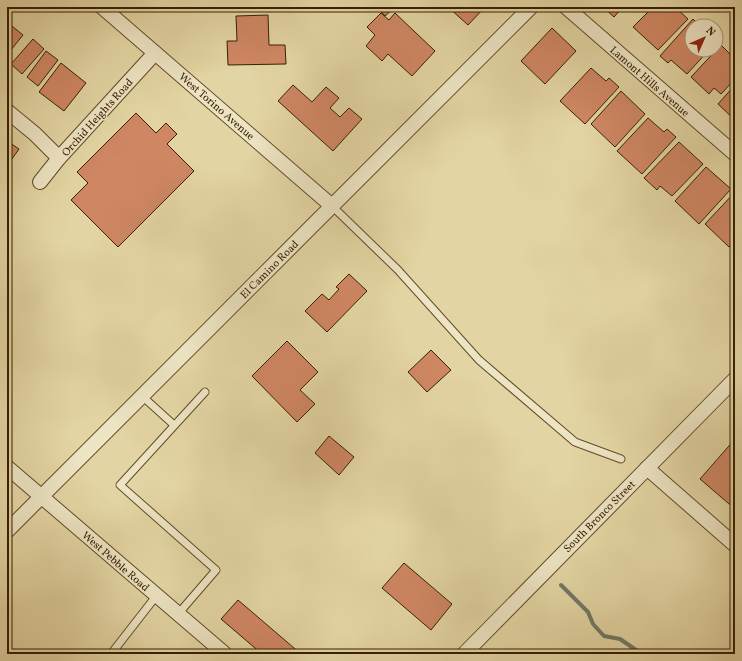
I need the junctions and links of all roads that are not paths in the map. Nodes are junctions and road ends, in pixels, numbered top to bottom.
1 (102, 7) edge
2 (531, 7) edge
3 (566, 7) edge
4 (155, 53) junction
5 (7, 111) edge
6 (735, 154) edge
7 (59, 158) junction
8 (40, 182) dead end
9 (332, 206) junction
10 (735, 378) edge
11 (204, 392) dead end
12 (142, 396) junction
13 (174, 425) junction
14 (621, 460) dead end
15 (7, 467) edge
16 (647, 468) junction
17 (41, 497) junction
18 (7, 531) edge
19 (735, 545) edge
20 (157, 595) junction
21 (178, 614) junction
22 (111, 654) edge
23 (225, 654) edge
24 (464, 654) edge

1 - 4 street, West Torino Avenue
2 - 9 street, El Camino Road
3 - 6 street, Lamont Hills Avenue
4 - 7 street, Orchid Heights Road
4 - 9 street, West Torino Avenue
5 - 7 street
7 - 8 street, Orchid Heights Road
9 - 12 street, El Camino Road
9 - 14 lane
10 - 16 street, South Bronco Street
11 - 13 lane
12 - 13 lane
12 - 17 street, El Camino Road
13 - 21 lane
15 - 17 street, West Pebble Road
16 - 19 street
16 - 24 street, South Bronco Street
17 - 18 street, El Camino Road
17 - 20 street, West Pebble Road
20 - 21 street, West Pebble Road
20 - 22 lane
21 - 23 street, West Pebble Road

